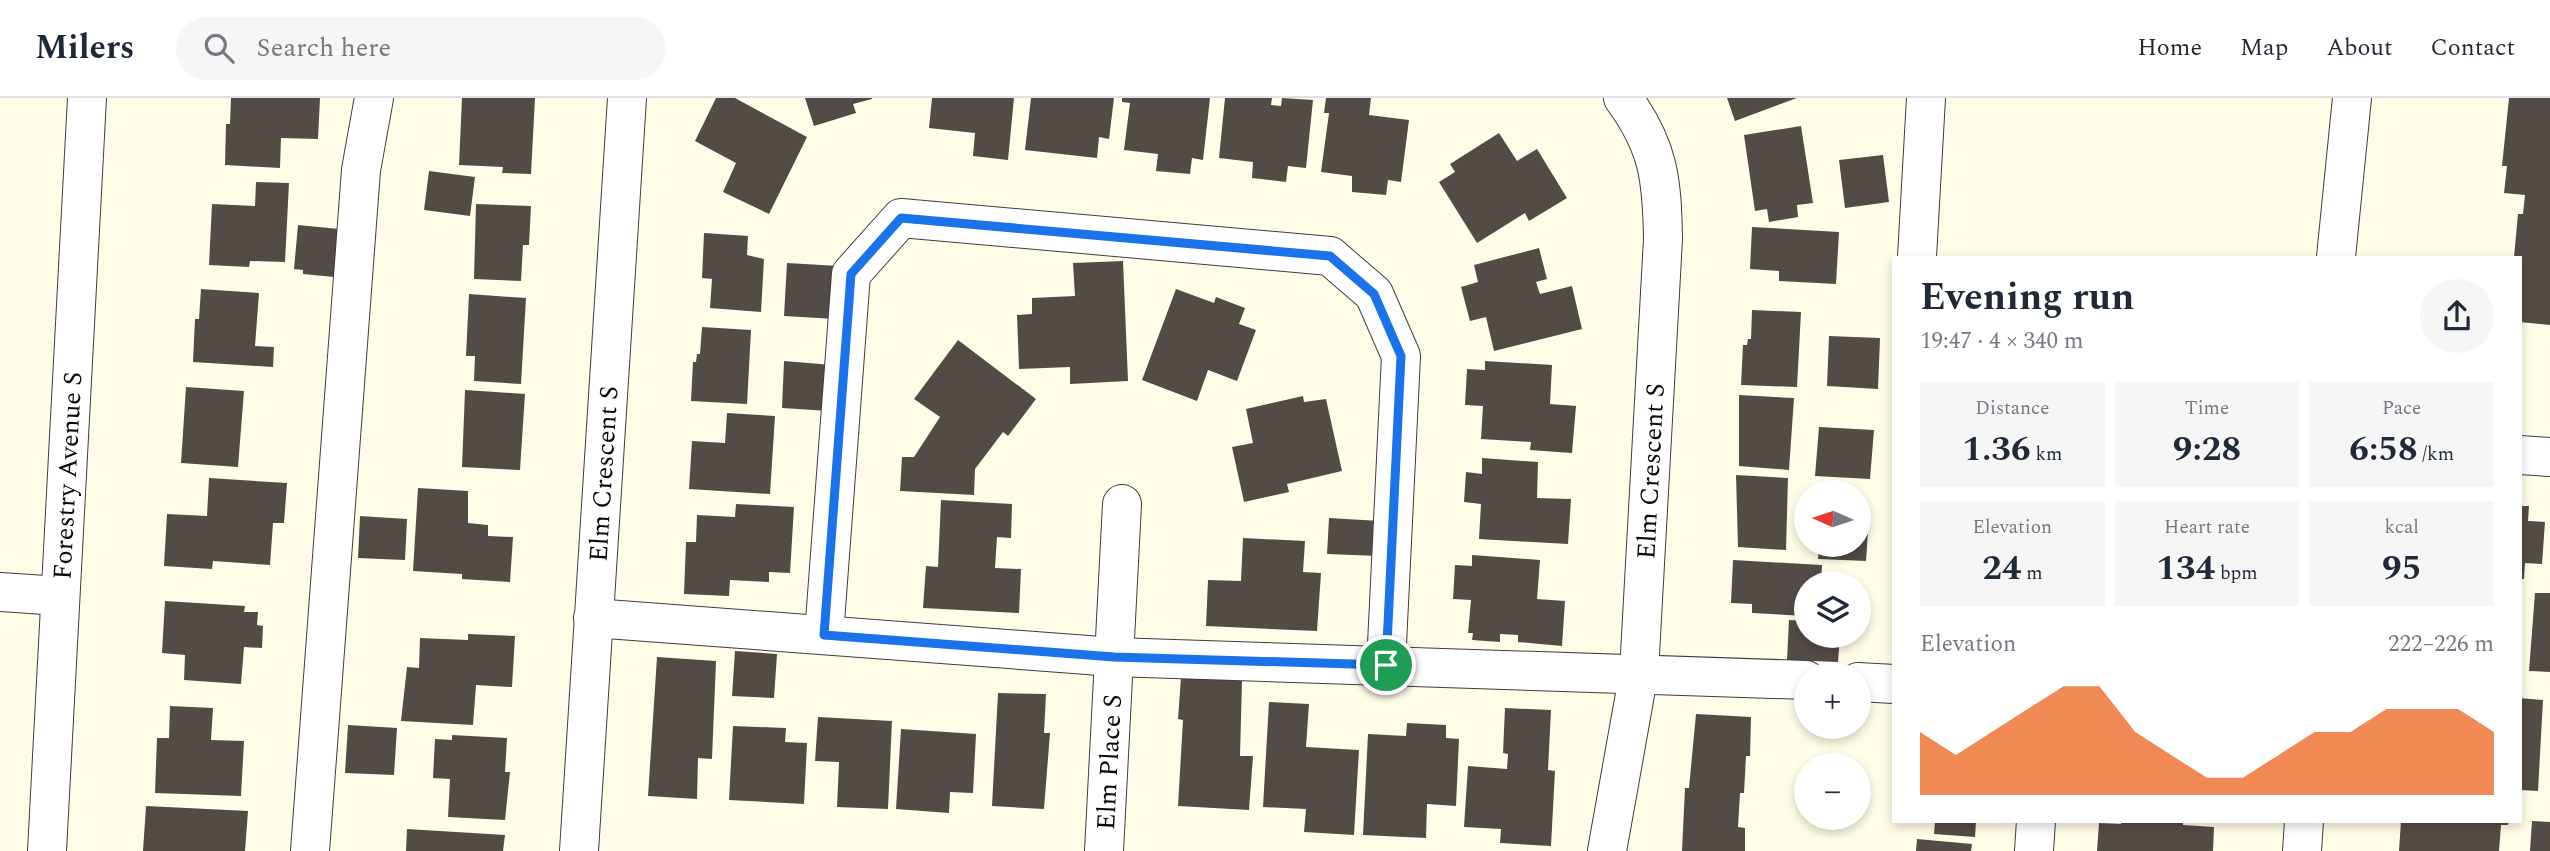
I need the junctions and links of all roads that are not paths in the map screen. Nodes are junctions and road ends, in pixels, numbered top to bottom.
1 (87, 98) edge
2 (374, 98) edge
3 (627, 98) edge
4 (1623, 98) edge
5 (1926, 98) edge
6 (2330, 98) edge
7 (2353, 98) edge
8 (1917, 256) edge
9 (2335, 256) edge
10 (2335, 256) edge
11 (2522, 455) edge
12 (2550, 457) edge
13 (1122, 504) dead end
14 (0, 592) edge
15 (60, 596) junction
16 (593, 618) junction
17 (824, 635) junction
18 (1114, 657) junction
19 (1386, 665) junction
20 (1639, 672) junction
21 (1794, 679) edge
22 (1871, 683) edge
23 (1892, 684) edge
24 (2036, 823) edge
25 (2304, 823) edge
26 (47, 851) edge
27 (310, 851) edge
28 (579, 851) edge
29 (1104, 851) edge
30 (1607, 851) edge
31 (2034, 851) edge
32 (2302, 851) edge

1 - 15 street, Forestry Avenue S
2 - 27 street
3 - 16 street, Elm Crescent S
4 - 20 street, Elm Crescent S
5 - 8 street
6 - 9 street
7 - 10 street
11 - 12 street
13 - 18 street, Elm Place S
14 - 15 street
15 - 26 street, Forestry Avenue S
16 - 17 street
16 - 28 street, Elm Crescent S
17 - 18 street
17 - 19 street
18 - 19 street
18 - 29 street, Elm Place S
19 - 20 street
20 - 21 street
20 - 30 street, Elm Crescent S
22 - 23 street
24 - 31 street
25 - 32 street

